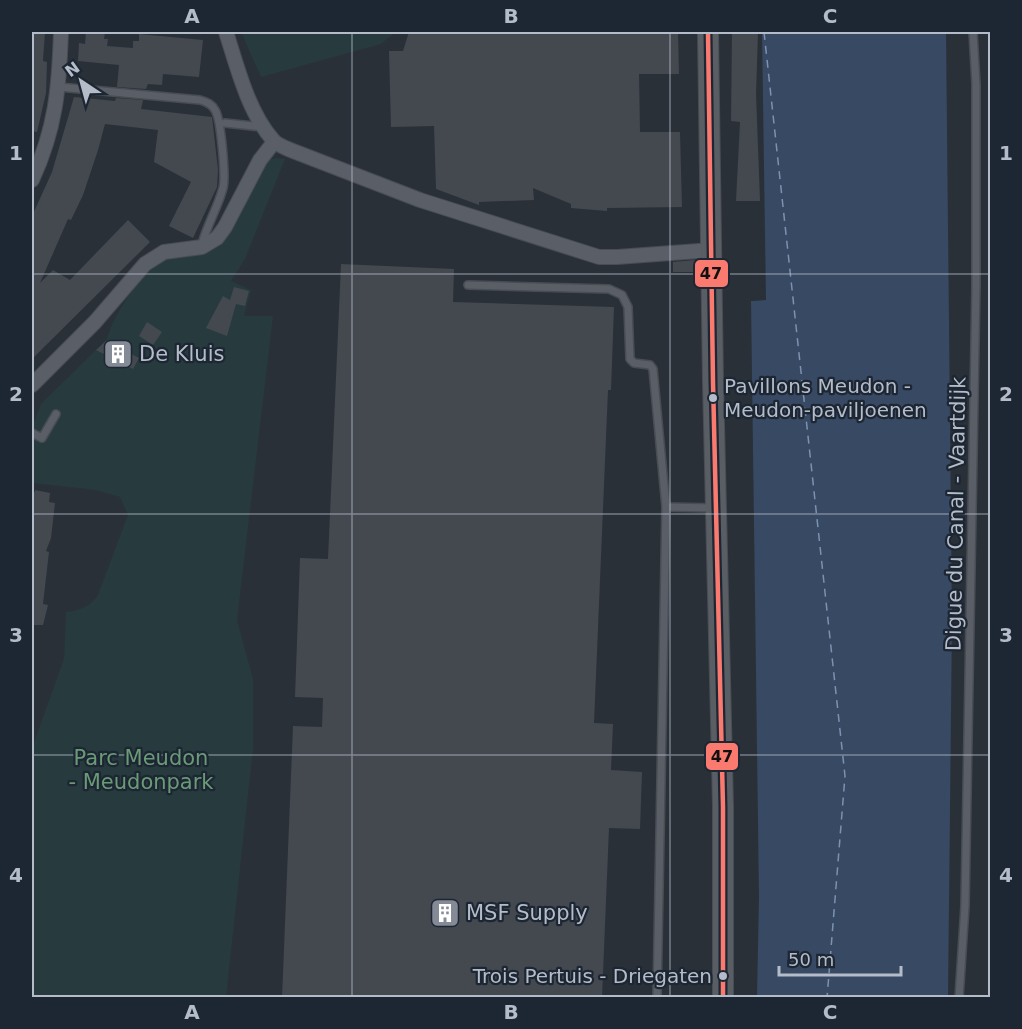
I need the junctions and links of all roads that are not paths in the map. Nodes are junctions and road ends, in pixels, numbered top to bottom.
1 (61, 32) edge
2 (226, 32) edge
3 (708, 32) edge
4 (973, 32) edge
5 (58, 87) junction
6 (225, 123) dead end
7 (264, 127) junction
8 (274, 142) junction
9 (32, 180) edge
10 (202, 246) junction
11 (712, 250) junction
12 (468, 285) dead end
13 (32, 385) edge
14 (56, 414) dead end
15 (32, 433) edge
16 (666, 507) junction
17 (717, 508) junction
18 (657, 998) edge
19 (723, 998) edge
20 (959, 998) edge

1 - 5 street
2 - 7 street
3 - 11 main road
4 - 20 lane, Digue du Canal - Vaartdijk
5 - 9 street
5 - 10 lane
6 - 7 lane
7 - 8 street
8 - 10 street
8 - 11 street
10 - 13 street
11 - 17 main road
12 - 16 lane
14 - 15 lane
16 - 17 lane
16 - 18 lane
17 - 19 main road

